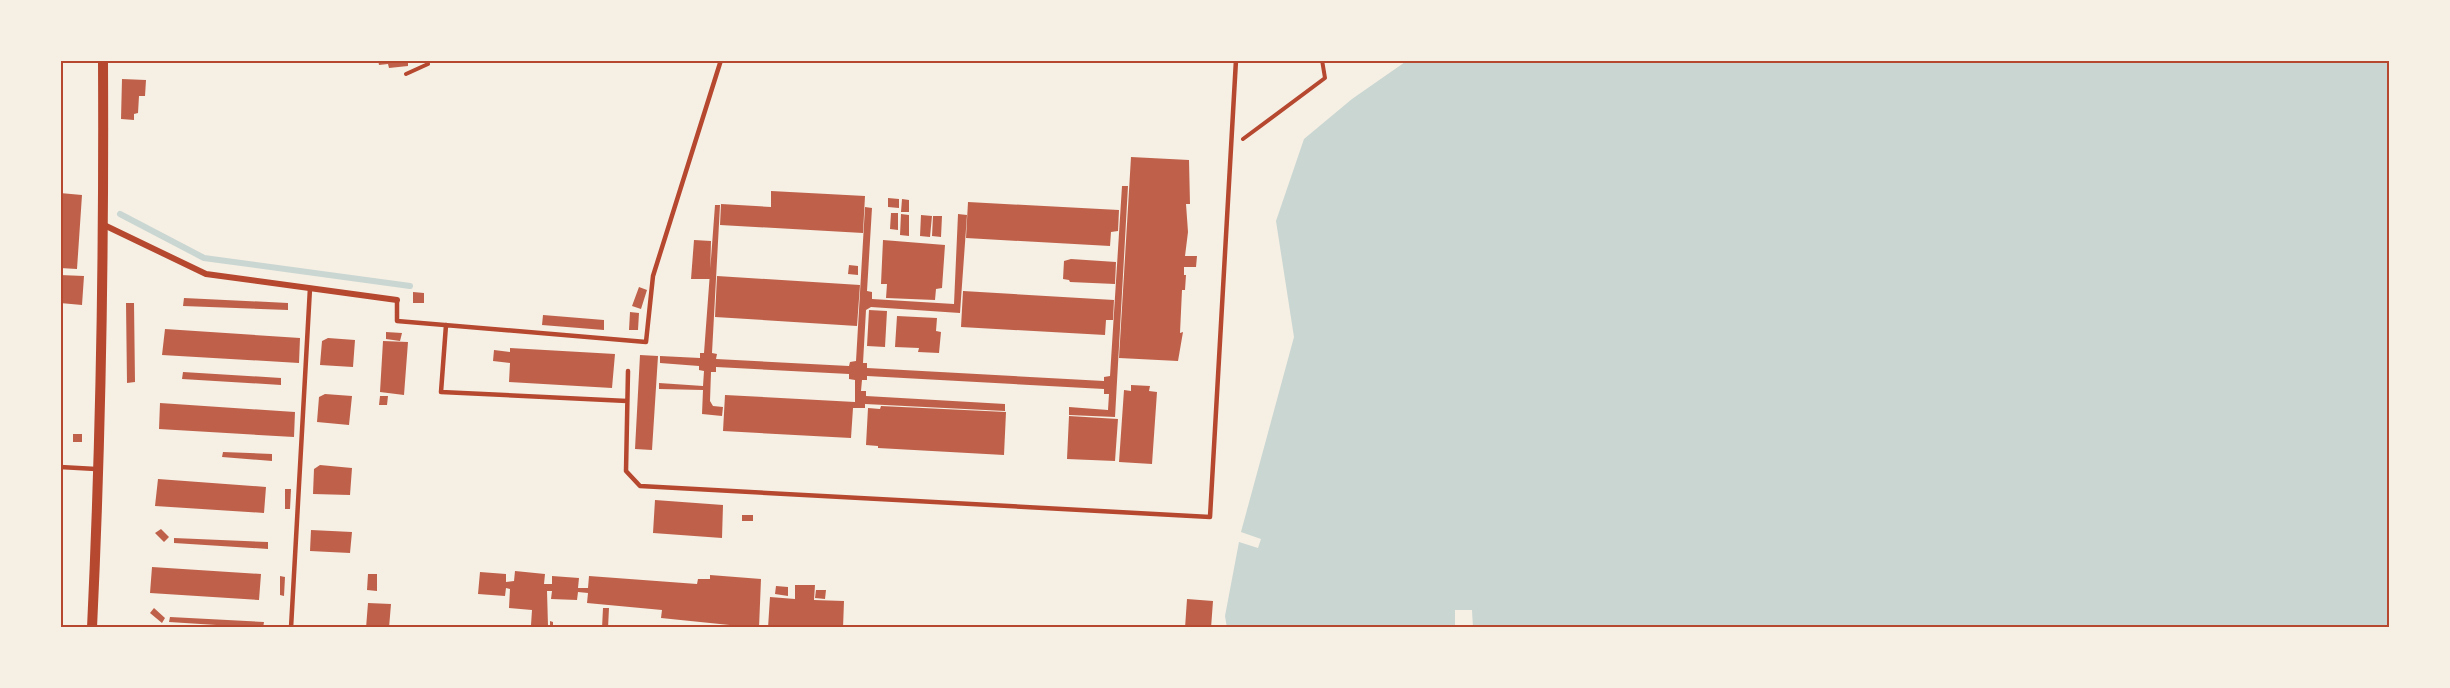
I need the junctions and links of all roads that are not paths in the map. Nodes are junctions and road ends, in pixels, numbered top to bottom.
1 (103, 60) edge
2 (721, 60) edge
3 (1236, 60) edge
4 (104, 225) junction
5 (310, 288) junction
6 (397, 300) joint
7 (446, 325) junction
8 (628, 371) dead end
9 (627, 401) junction
10 (60, 467) edge
11 (99, 469) junction
12 (92, 628) edge
13 (291, 628) edge

1 - 4 street
2 - 7 lane
3 - 9 lane
4 - 5 street
4 - 11 street
5 - 6 street
5 - 13 lane
6 - 7 lane
7 - 9 lane
8 - 9 lane
10 - 11 lane
11 - 12 street

